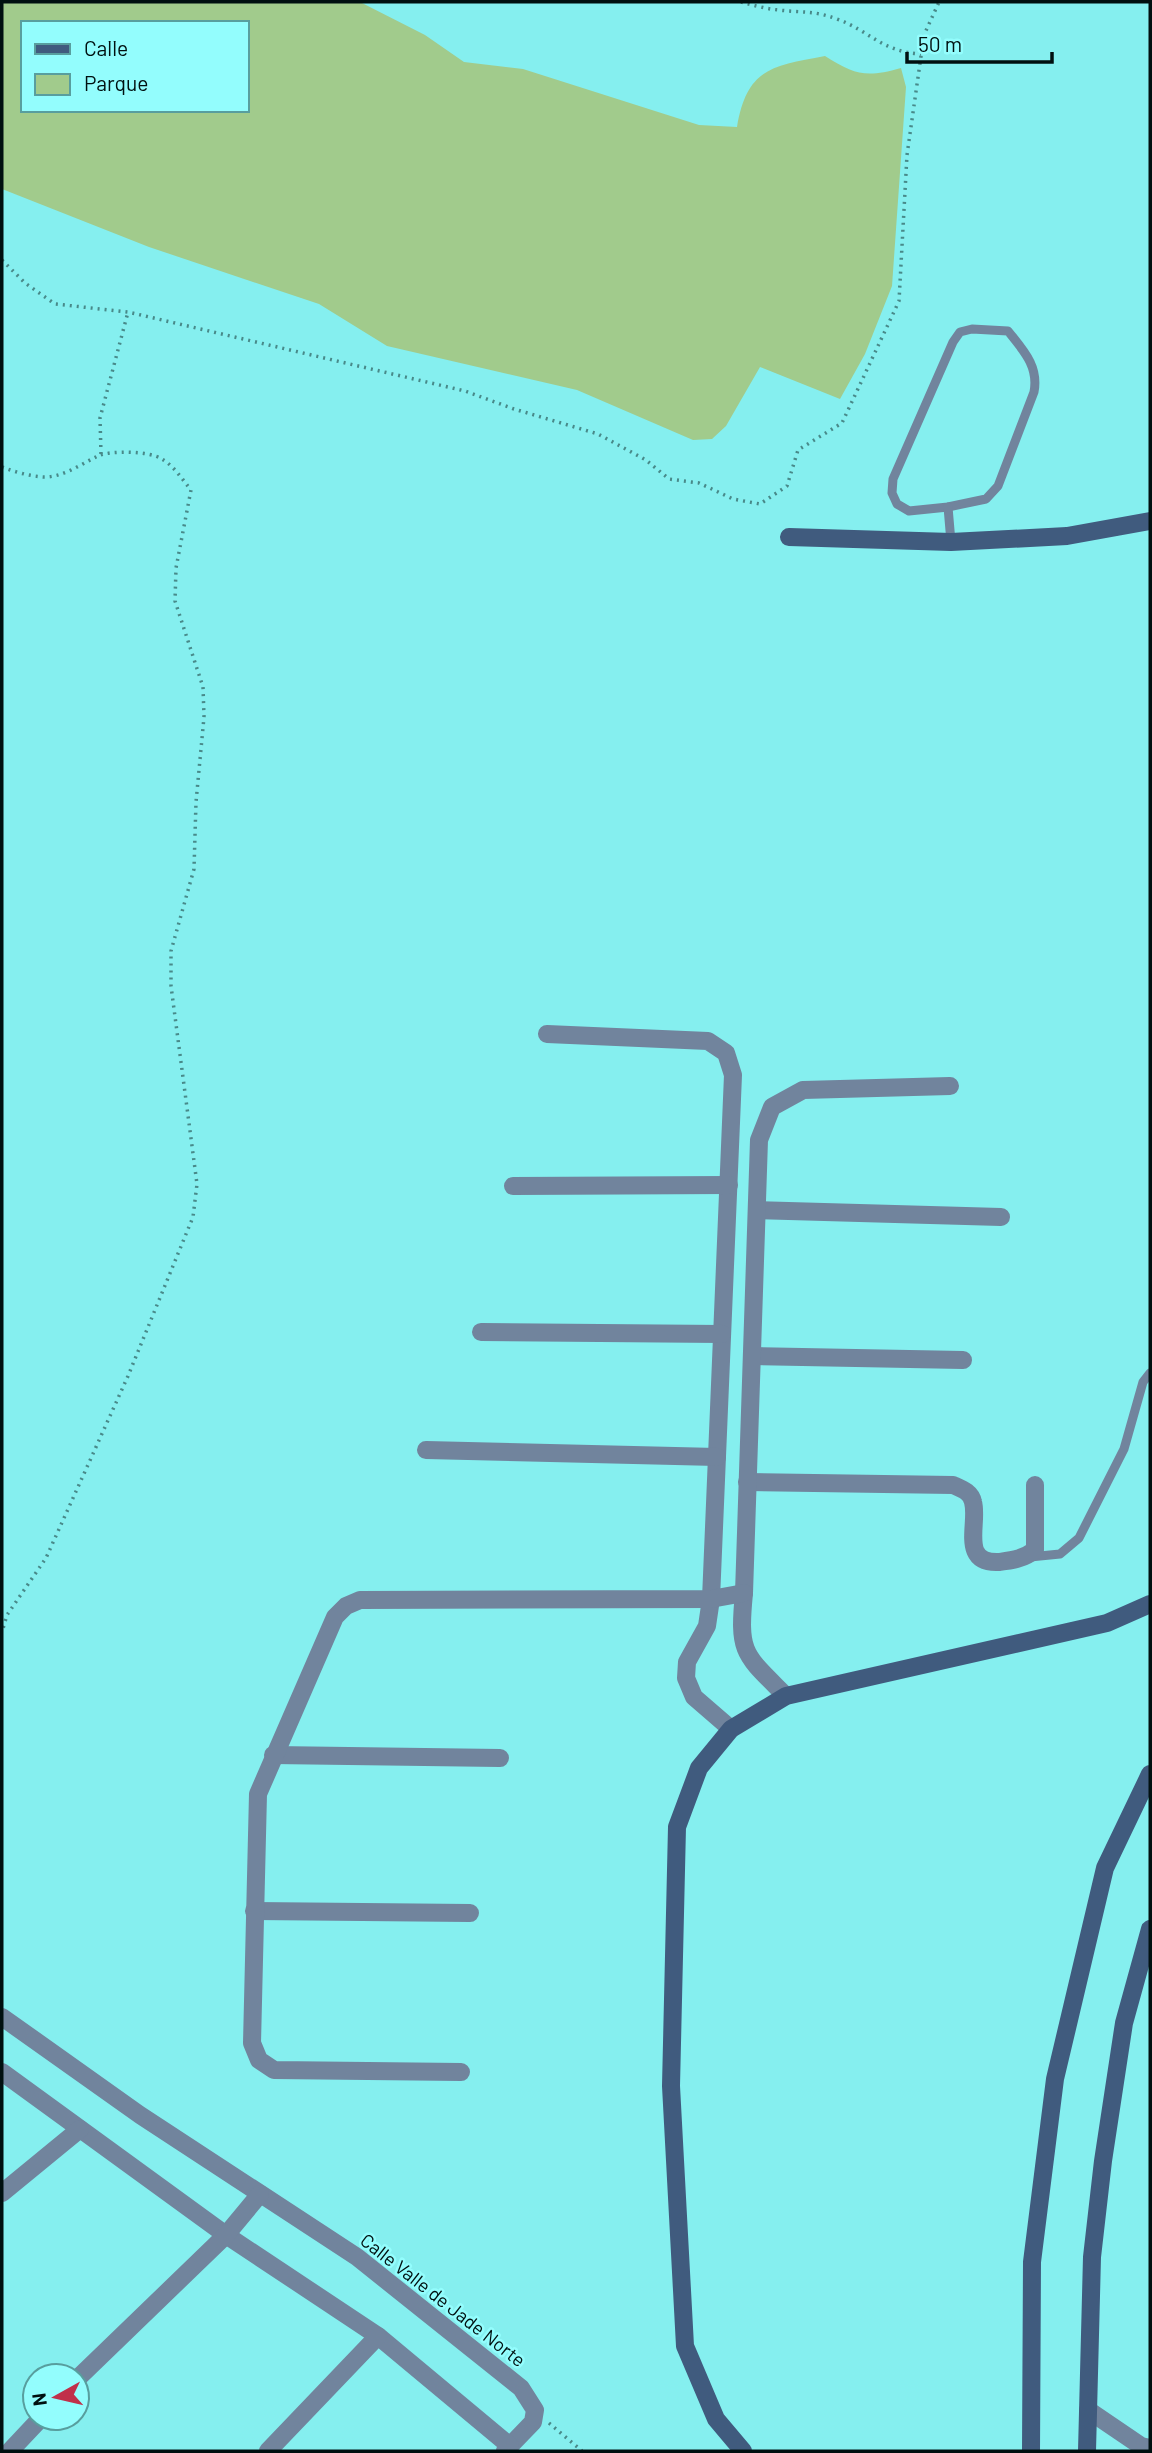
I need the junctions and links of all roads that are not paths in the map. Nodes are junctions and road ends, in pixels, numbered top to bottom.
1 (947, 507) junction
2 (1150, 521) edge
3 (789, 537) dead end
4 (950, 542) junction
5 (547, 1034) dead end
6 (950, 1086) dead end
7 (729, 1185) junction
8 (513, 1186) dead end
9 (757, 1210) junction
10 (1001, 1217) dead end
11 (481, 1332) dead end
12 (722, 1334) junction
13 (752, 1356) junction
14 (963, 1360) dead end
15 (1150, 1373) edge
16 (426, 1450) dead end
17 (717, 1457) junction
18 (747, 1482) junction
19 (1035, 1485) dead end
20 (1025, 1557) junction
21 (744, 1593) junction
22 (710, 1600) junction
23 (1150, 1604) edge
24 (786, 1696) junction
25 (731, 1729) junction
26 (273, 1755) junction
27 (500, 1758) dead end
28 (1150, 1774) edge
29 (254, 1911) junction
30 (470, 1913) dead end
31 (1150, 1929) edge
32 (2, 2017) edge
33 (2, 2072) edge
34 (461, 2072) dead end
35 (80, 2129) junction
36 (2, 2193) edge
37 (260, 2194) junction
38 (226, 2235) junction
39 (378, 2336) junction
40 (91, 2365) edge
41 (1088, 2410) junction
42 (28, 2432) edge
43 (1150, 2448) edge
44 (508, 2449) edge
45 (10, 2451) edge
46 (268, 2451) edge
47 (743, 2451) edge
48 (1031, 2451) edge
49 (1087, 2451) edge

1 - 1 lane
1 - 4 lane
2 - 4 street
3 - 4 street
5 - 7 street
6 - 9 street
7 - 8 street
7 - 12 street
9 - 10 street
9 - 13 street
11 - 12 street
12 - 17 street
13 - 14 street
13 - 18 street
15 - 20 lane
16 - 17 street
17 - 22 street
18 - 20 street
18 - 21 street
19 - 20 street
21 - 22 street
21 - 24 street
22 - 25 street
22 - 26 street
23 - 24 street
24 - 25 street
25 - 47 street
26 - 27 street
26 - 29 street
28 - 48 street
29 - 30 street
29 - 34 street
31 - 41 street
32 - 37 street, Calle Valle de Jade Norte
33 - 35 street
35 - 36 street
35 - 38 street
37 - 38 street
37 - 44 street, Calle Valle de Jade Norte
38 - 39 street
38 - 40 street
39 - 44 street
39 - 46 street
41 - 43 street
41 - 49 street
42 - 45 street

